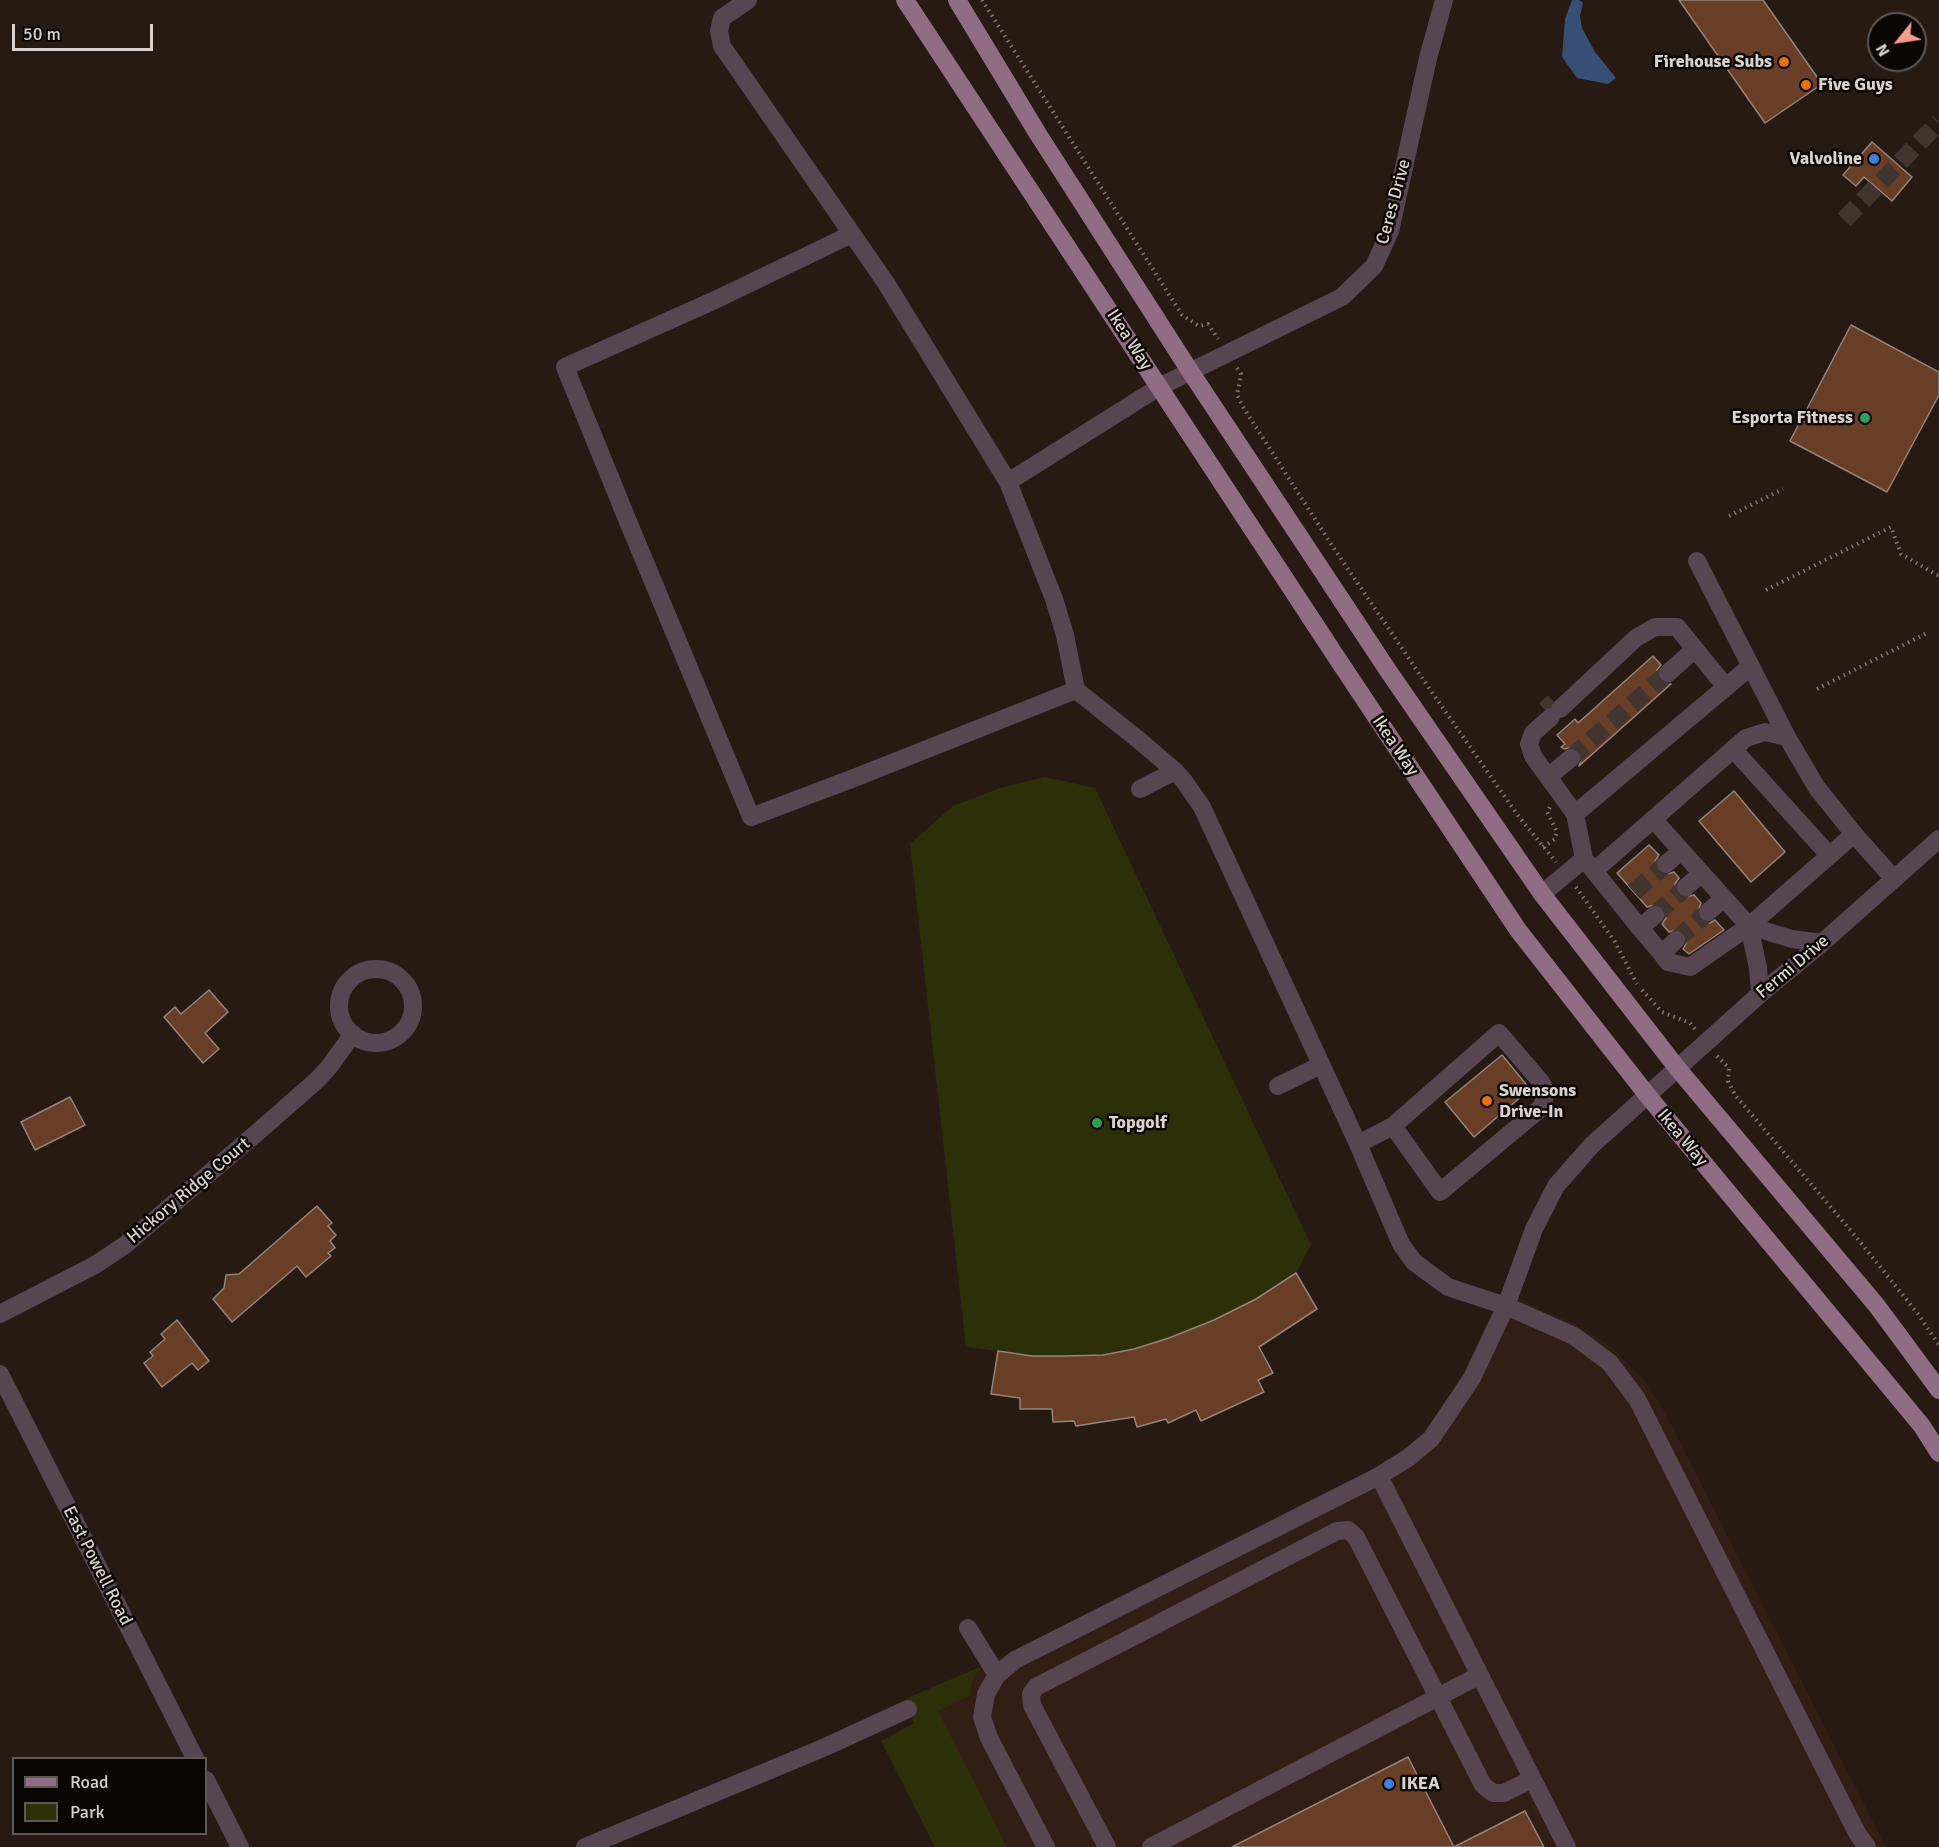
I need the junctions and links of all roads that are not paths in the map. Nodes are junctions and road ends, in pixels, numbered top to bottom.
1 (748, 0) edge
2 (905, 0) edge
3 (957, 0) edge
4 (1444, 0) edge
5 (852, 234) junction
6 (1190, 371) junction
7 (1159, 387) junction
8 (1008, 482) junction
9 (1697, 561) dead end
10 (1695, 649) junction
11 (1751, 666) junction
12 (1668, 673) tunnel mouth
13 (1726, 687) junction
14 (1076, 690) junction
15 (1787, 737) junction
16 (1732, 749) junction
17 (1572, 758) tunnel mouth
18 (1176, 771) junction
19 (1548, 777) junction
20 (1140, 789) dead end
21 (1575, 814) junction
22 (1653, 819) junction
23 (1854, 834) junction
24 (1939, 839) edge
25 (1681, 851) junction
26 (1829, 855) junction
27 (1666, 864) tunnel mouth
28 (1589, 865) junction
29 (1702, 873) junction
30 (1894, 879) junction
31 (1686, 887) tunnel mouth
32 (1542, 894) junction
33 (1724, 898) junction
34 (1708, 912) tunnel mouth
35 (1654, 915) tunnel mouth
36 (1749, 926) junction
37 (1640, 928) junction
38 (1676, 940) tunnel mouth
39 (1822, 943) junction
40 (1662, 954) junction
41 (1761, 994) junction
42 (353, 1034) junction
43 (1321, 1065) junction
44 (1678, 1069) junction
45 (1278, 1086) dead end
46 (1648, 1096) junction
47 (1393, 1126) junction
48 (1358, 1144) junction
49 (1506, 1306) junction
50 (0, 1314) edge
51 (0, 1374) edge
52 (1939, 1390) edge
53 (1939, 1453) edge
54 (1379, 1476) junction
55 (968, 1628) dead end
56 (998, 1675) junction
57 (1480, 1675) junction
58 (1438, 1697) junction
59 (908, 1710) dead end
60 (194, 1757) edge
61 (1532, 1779) junction
62 (207, 1782) edge
63 (1861, 1842) edge
64 (240, 1847) edge
65 (585, 1847) edge
66 (1046, 1847) edge
67 (1107, 1847) edge
68 (1151, 1847) edge
69 (1567, 1847) edge

1 - 5 street
2 - 7 main road, Ikea Way
3 - 6 main road, Ikea Way
4 - 6 street, Ceres Drive
5 - 8 street
5 - 14 street
6 - 7 street, Ceres Drive
6 - 32 main road, Ikea Way
7 - 8 street, Ceres Drive
7 - 46 main road, Ikea Way
8 - 14 street
9 - 11 street
10 - 12 street
10 - 13 street
10 - 19 street
11 - 13 street
11 - 15 street
13 - 21 street
14 - 18 street
15 - 16 street
15 - 23 street
16 - 22 street
16 - 26 street
17 - 19 street
18 - 20 street
18 - 43 street
19 - 21 street
21 - 28 street
22 - 25 street
22 - 28 street
23 - 26 street
23 - 30 street
24 - 30 street, Fermi Drive
25 - 27 street
25 - 29 street
26 - 36 street
28 - 32 street
28 - 37 street
29 - 31 street
29 - 33 street
30 - 39 street, Fermi Drive
32 - 44 main road, Ikea Way
33 - 34 street
33 - 36 street
35 - 37 street
36 - 39 street
36 - 40 street
36 - 41 street
37 - 40 street
38 - 40 street
39 - 41 street, Fermi Drive
41 - 44 street, Fermi Drive
42 - 42 street
42 - 50 street, Hickory Ridge Court
43 - 45 street
43 - 48 street
44 - 46 street, Fermi Drive
44 - 52 main road, Ikea Way
46 - 49 street, Fermi Drive
46 - 53 main road, Ikea Way
47 - 47 street
47 - 48 street
48 - 49 street
49 - 54 street, Fermi Drive
49 - 63 street
51 - 60 street, East Powell Road
54 - 56 street, Fermi Drive
54 - 57 street
55 - 56 street
56 - 66 street
57 - 58 street
57 - 61 street
58 - 61 street
58 - 67 street
58 - 68 street
59 - 65 street
61 - 69 street
62 - 64 street

